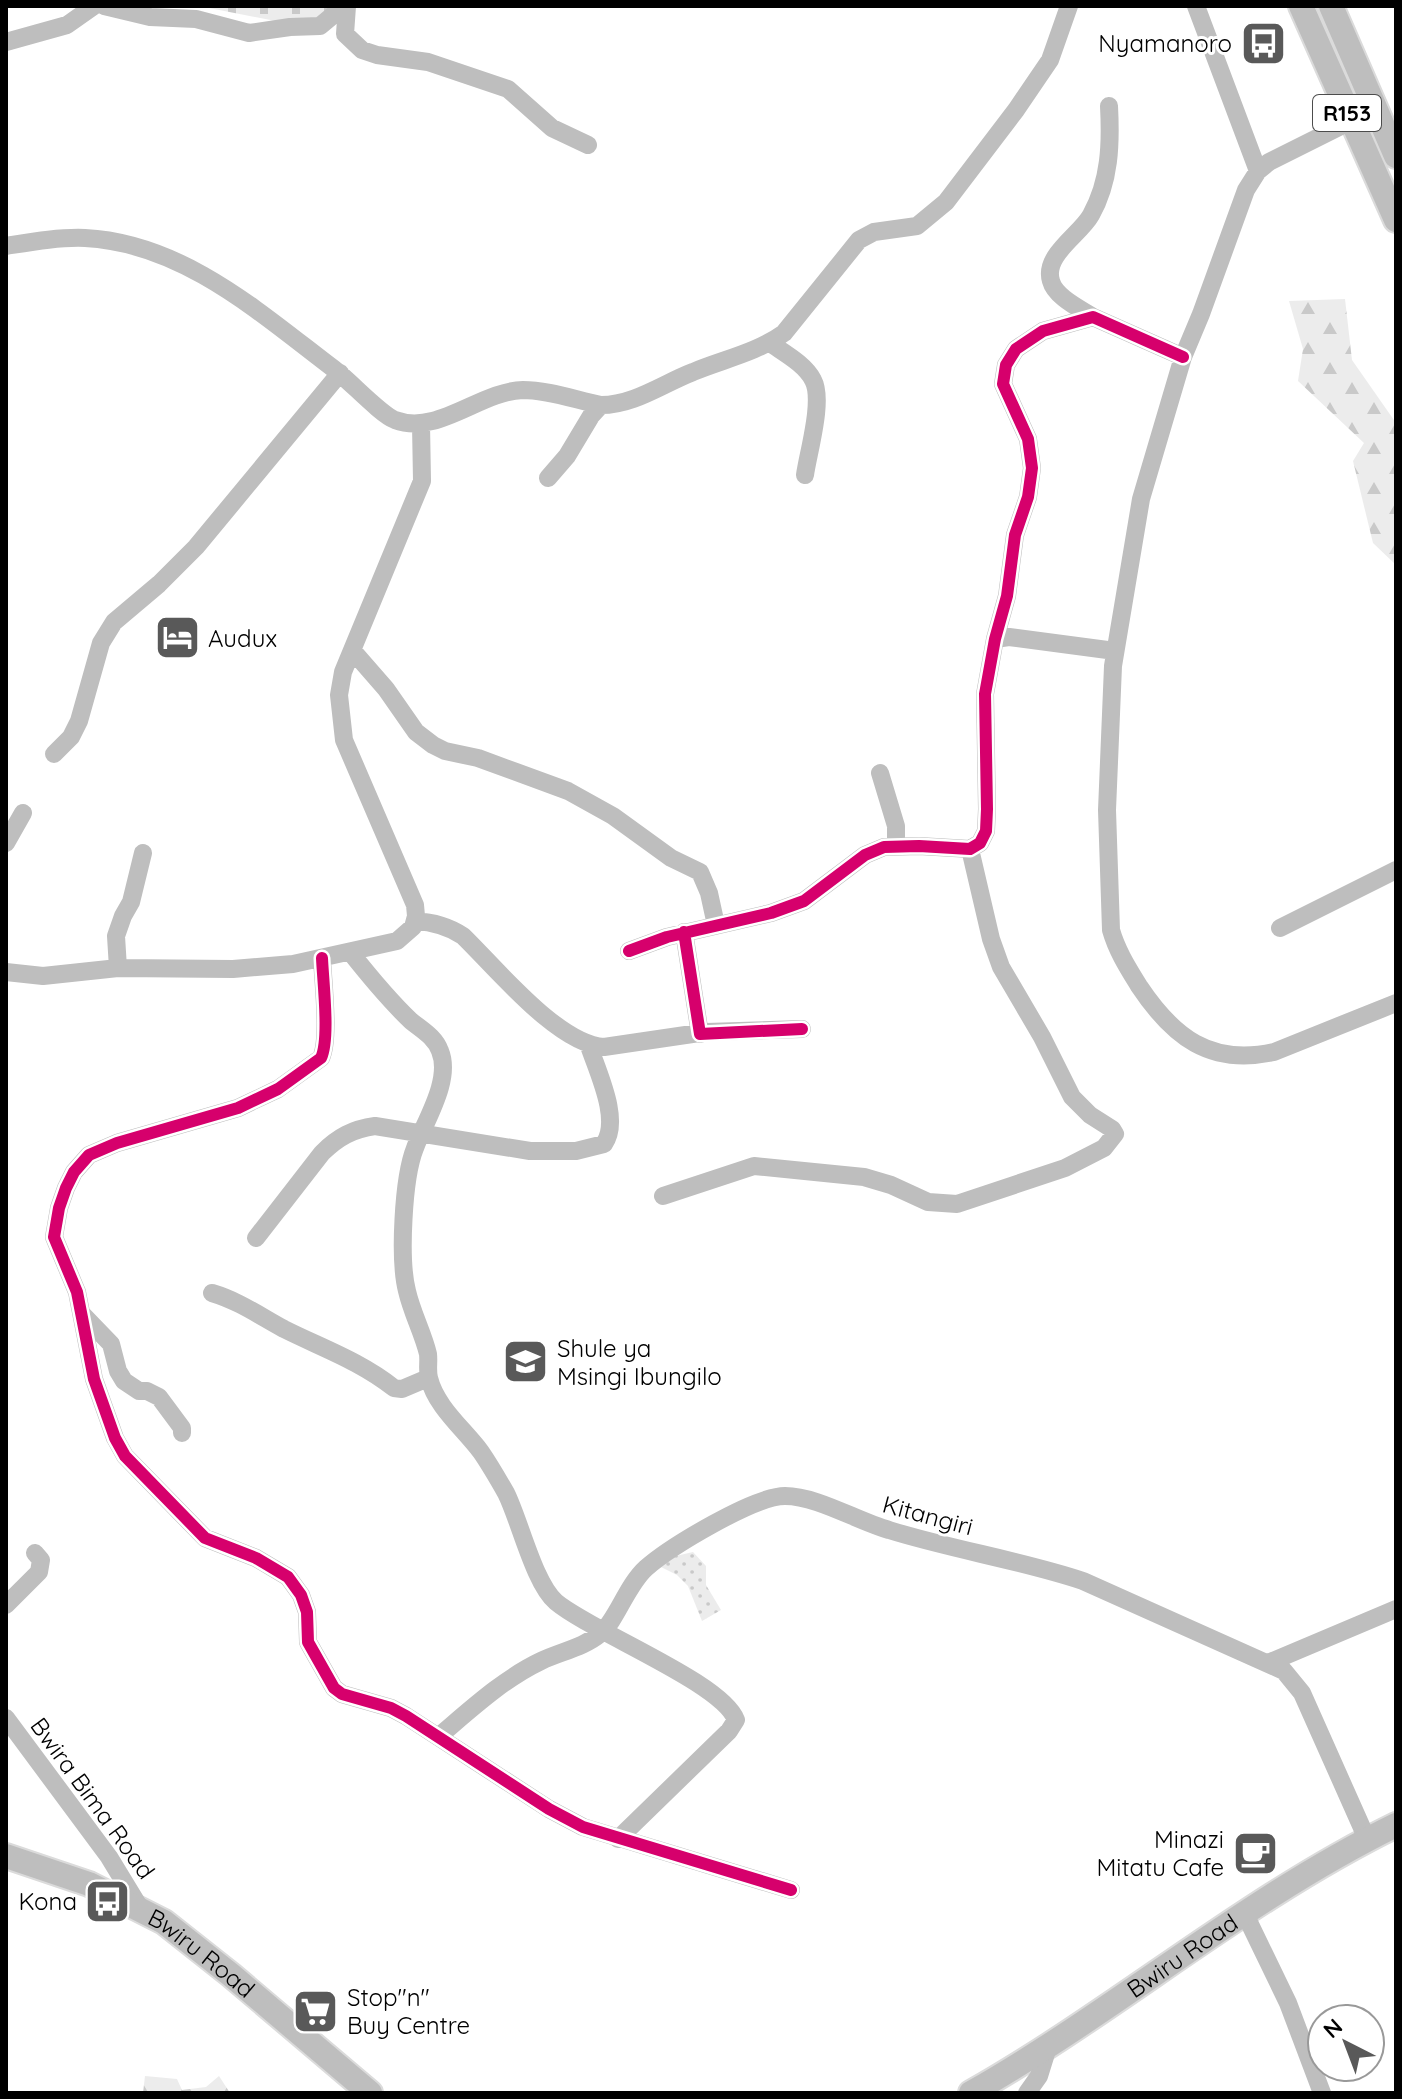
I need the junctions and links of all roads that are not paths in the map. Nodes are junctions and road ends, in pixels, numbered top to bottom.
1 (94, 6) edge
2 (104, 6) edge
3 (346, 6) edge
4 (1069, 6) edge
5 (1196, 6) edge
6 (1301, 6) edge
7 (1331, 6) edge
8 (6, 42) edge
9 (1109, 106) dead end
10 (1351, 121) junction
11 (588, 145) dead end
12 (1396, 156) edge
13 (1258, 171) junction
14 (1396, 220) edge
15 (6, 246) edge
16 (1093, 317) junction
17 (770, 343) junction
18 (1183, 357) junction
19 (340, 373) junction
20 (601, 405) junction
21 (421, 424) junction
22 (805, 475) dead end
23 (548, 478) dead end
24 (995, 639) junction
25 (352, 650) junction
26 (1115, 651) junction
27 (54, 754) dead end
28 (880, 773) dead end
29 (23, 813) dead end
30 (6, 843) edge
31 (896, 846) junction
32 (970, 849) junction
33 (143, 853) dead end
34 (1396, 870) edge
35 (415, 921) junction
36 (716, 925) junction
37 (1280, 928) dead end
38 (684, 932) junction
39 (629, 951) dead end
40 (351, 953) junction
41 (322, 958) junction
42 (118, 968) junction
43 (6, 972) edge
44 (1396, 1003) edge
45 (802, 1029) dead end
46 (700, 1034) junction
47 (589, 1046) junction
48 (422, 1133) junction
49 (663, 1196) dead end
50 (256, 1238) dead end
51 (212, 1293) dead end
52 (83, 1315) junction
53 (428, 1378) junction
54 (182, 1433) dead end
55 (35, 1553) dead end
56 (6, 1605) edge
57 (1396, 1609) edge
58 (605, 1631) junction
59 (1268, 1663) junction
60 (6, 1718) edge
61 (438, 1737) junction
62 (1396, 1825) edge
63 (618, 1839) junction
64 (1367, 1839) junction
65 (6, 1856) edge
66 (791, 1890) dead end
67 (140, 1908) junction
68 (1244, 1912) junction
69 (1048, 2047) junction
70 (370, 2093) edge
71 (971, 2093) edge
72 (1027, 2093) edge
73 (1322, 2093) edge

1 - 8 street
2 - 3 street
3 - 11 street
4 - 17 street
5 - 13 street
6 - 10 main road, R153
7 - 12 main road, R153
9 - 16 street
10 - 13 street
10 - 14 main road, R153
13 - 18 street
15 - 19 street
16 - 18 street
16 - 24 street
17 - 20 street
17 - 22 street
18 - 26 street
19 - 21 street
19 - 27 street
20 - 21 street
20 - 23 street
21 - 25 street
24 - 26 street
24 - 32 street
25 - 35 street
25 - 36 street
26 - 44 street
28 - 31 street
29 - 30 street
31 - 32 street
31 - 36 street
32 - 49 street
33 - 42 street
34 - 37 street
35 - 40 street
35 - 47 street
36 - 38 street
38 - 39 street
38 - 46 street
40 - 41 street
40 - 48 street
41 - 42 street
41 - 52 street
42 - 43 street
45 - 46 street
46 - 47 street
47 - 48 street
48 - 50 street
48 - 53 street
51 - 53 street
52 - 54 street
52 - 61 street
53 - 58 street
55 - 56 street
57 - 59 street
58 - 59 street, Kitangiri
58 - 61 street
58 - 63 street
59 - 64 street, Kitangiri
60 - 67 street, Bwira Bima Road
61 - 63 street
62 - 64 main road, Bwiru Road
63 - 66 street
64 - 68 main road, Bwiru Road
65 - 67 main road, Bwiru Road
67 - 70 main road, Bwiru Road
68 - 69 main road, Bwiru Road
68 - 73 street
69 - 71 main road, Bwiru Road
69 - 72 street

